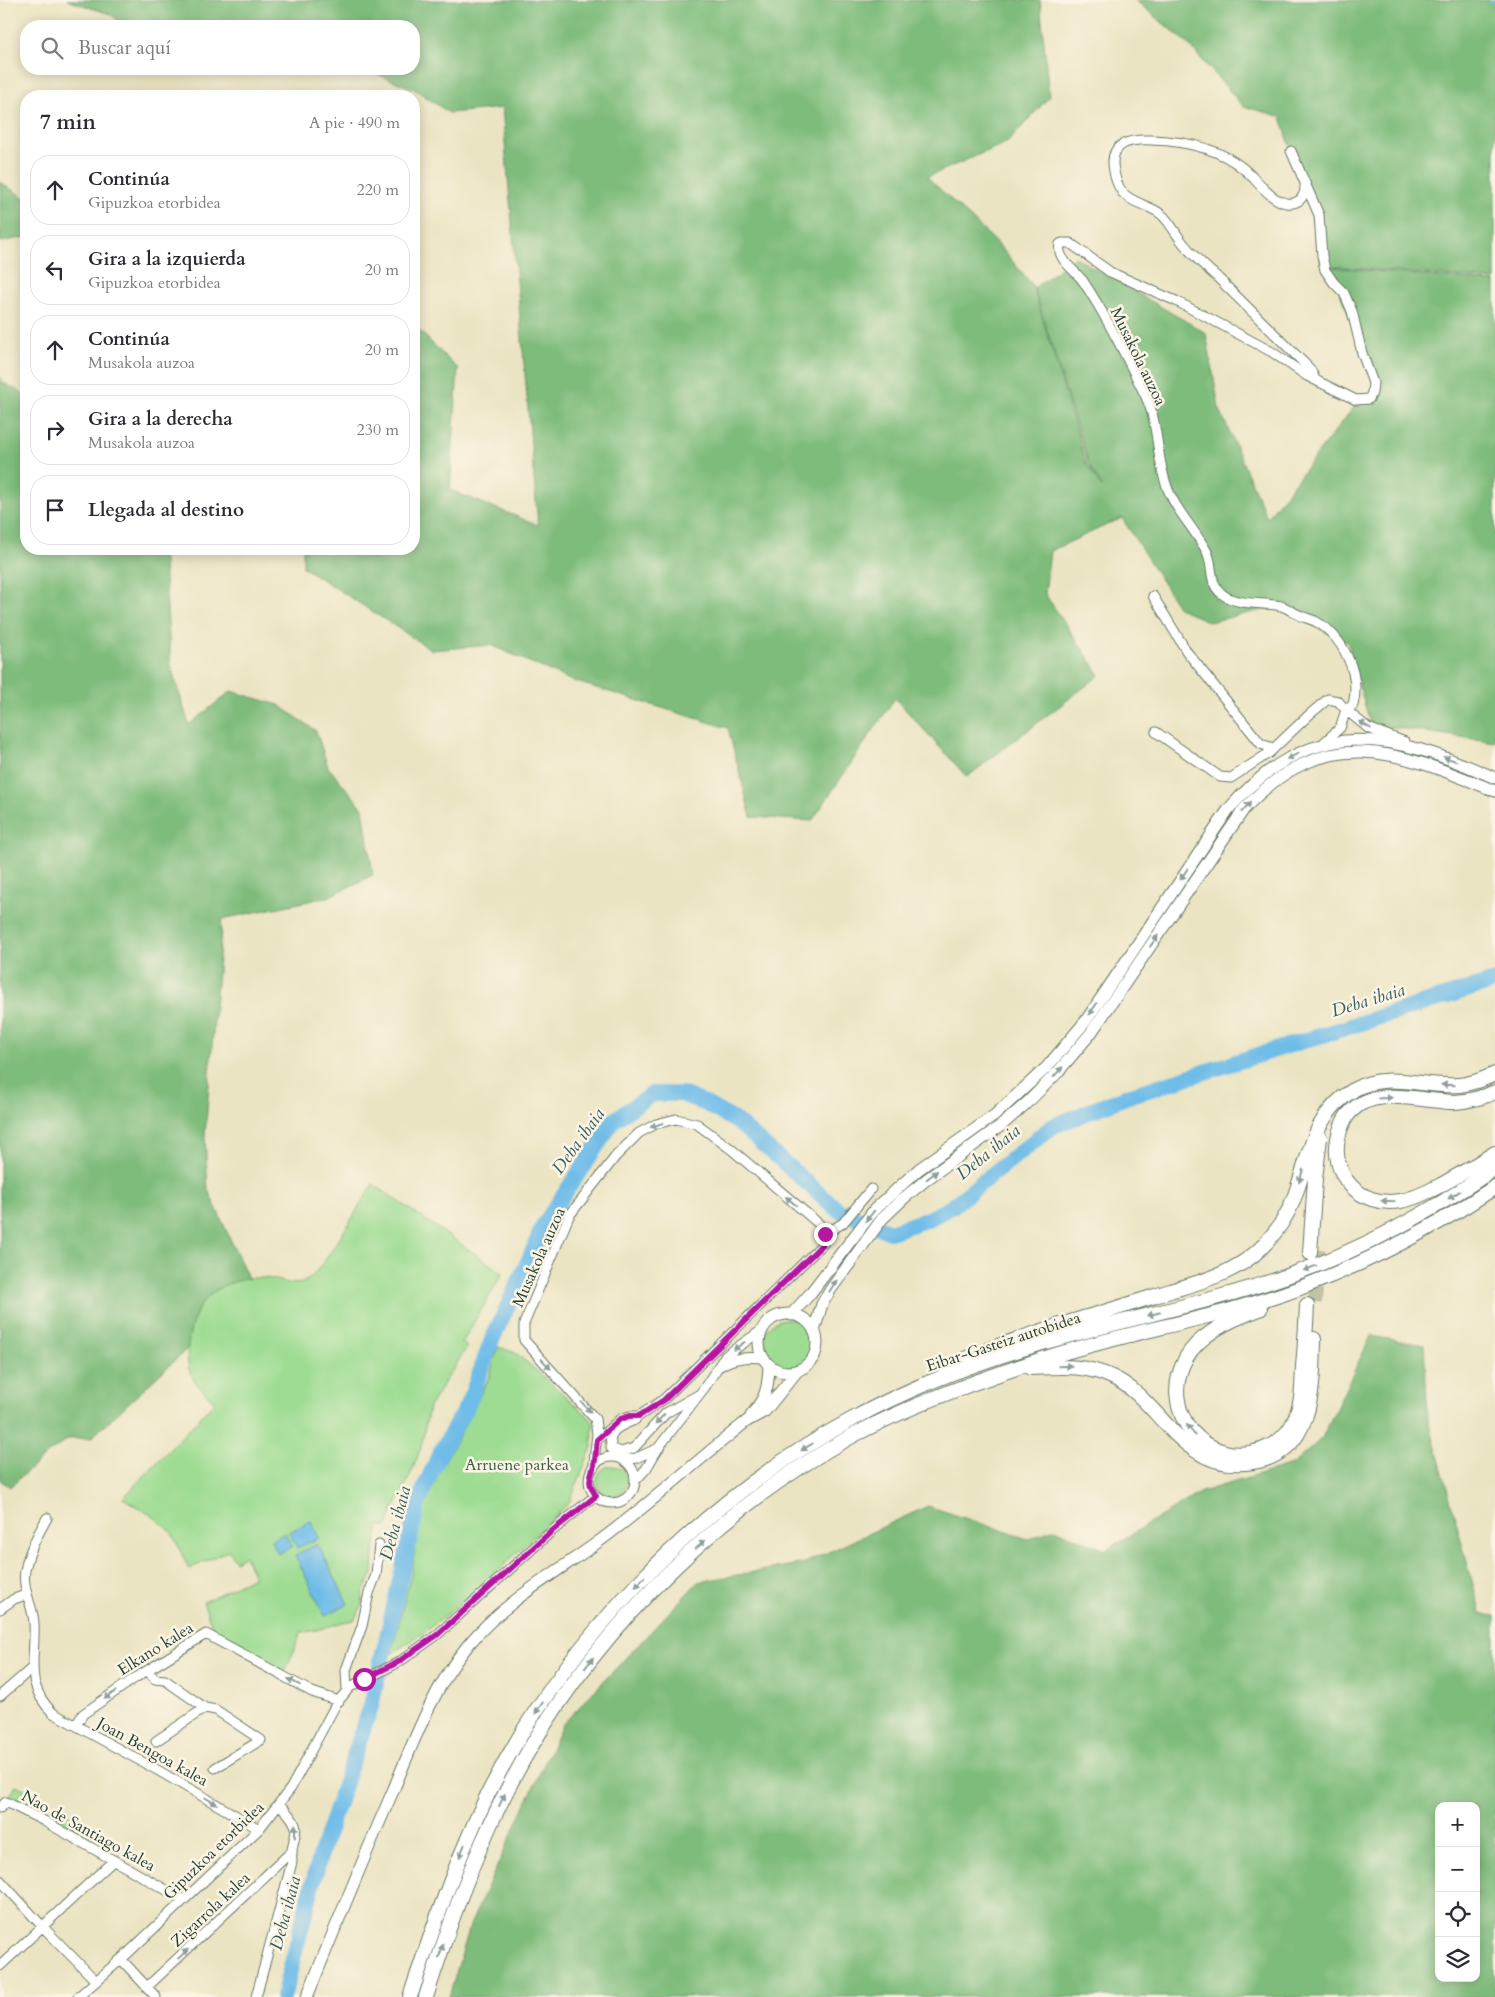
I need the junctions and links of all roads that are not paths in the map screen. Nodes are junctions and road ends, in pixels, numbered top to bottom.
1 (1291, 151) dead end
2 (1305, 186) junction
3 (1315, 379) junction
4 (1153, 596) dead end
5 (1346, 710) junction
6 (1156, 732) dead end
7 (1321, 745) junction
8 (1273, 748) junction
9 (1420, 750) junction
10 (1495, 778) edge
11 (1495, 790) edge
12 (1495, 1074) edge
13 (1495, 1092) edge
14 (1327, 1115) junction
15 (1343, 1120) junction
16 (1495, 1153) edge
17 (1495, 1168) edge
18 (1495, 1187) edge
19 (869, 1192) dead end
20 (892, 1202) junction
21 (825, 1234) junction
22 (858, 1240) junction
23 (1344, 1270) junction
24 (791, 1315) junction
25 (762, 1330) junction
26 (814, 1331) junction
27 (766, 1362) junction
28 (720, 1366) junction
29 (1016, 1368) junction
30 (798, 1370) junction
31 (700, 1393) junction
32 (639, 1416) junction
33 (848, 1421) junction
34 (747, 1422) junction
35 (597, 1440) junction
36 (659, 1447) junction
37 (611, 1448) junction
38 (620, 1459) junction
39 (594, 1467) junction
40 (635, 1480) junction
41 (596, 1496) junction
42 (47, 1518) dead end
43 (379, 1545) dead end
44 (26, 1595) junction
45 (0, 1609) edge
46 (31, 1669) junction
47 (148, 1671) junction
48 (347, 1690) junction
49 (0, 1696) edge
50 (338, 1701) junction
51 (205, 1708) junction
52 (76, 1725) junction
53 (156, 1741) dead end
54 (215, 1768) dead end
55 (3, 1805) edge
56 (280, 1805) junction
57 (259, 1829) junction
58 (291, 1852) junction
59 (114, 1860) junction
60 (0, 1880) edge
61 (184, 1900) junction
62 (42, 1926) junction
63 (121, 1959) junction
64 (0, 1966) edge
65 (96, 1981) junction
66 (147, 1988) junction
67 (78, 1997) edge
68 (156, 1997) edge
69 (256, 1997) edge
70 (308, 1997) edge
71 (410, 1997) edge
72 (426, 1997) edge

1 - 2 street, Musakola auzoa
2 - 3 street, Musakola auzoa
2 - 3 street, Musakola auzoa
3 - 5 street, Musakola auzoa
4 - 8 street
5 - 7 street, Musakola auzoa
5 - 8 street
9 -> 5 street
6 - 8 street
7 - 9 main road
7 -> 20 main road
10 -> 9 main road
20 -> 11 main road
12 -> 14 highway
15 -> 13 highway
14 - 15 highway
14 -> 33 highway
16 -> 15 highway
17 -> 33 highway, Eibar-Gasteiz autobidea
18 - 23 highway, Eibar-Gasteiz autobidea
19 - 21 street
20 - 22 main road
21 - 32 street
21 -> 35 street, Musakola auzoa
22 - 24 main road
26 -> 22 main road
23 - 29 highway, Eibar-Gasteiz autobidea
29 -> 23 highway
24 - 25 main road
24 - 26 main road
25 - 27 main road
25 -> 28 street
26 - 30 main road
27 - 28 street
27 - 30 main road
27 - 34 main road
28 - 31 street
72 -> 29 highway, Eibar-Gasteiz autobidea
30 - 34 main road
31 - 36 street
31 -> 37 street
32 - 35 street
32 - 37 street
33 -> 71 highway, Eibar-Gasteiz autobidea
34 - 70 main road
35 - 39 street, Musakola auzoa
36 - 38 street
36 - 40 street
37 - 38 street
38 - 39 street
38 - 40 street
39 - 41 street
40 - 41 street
41 - 48 street, Gipuzkoa etorbidea
42 - 44 street
43 - 48 street
44 - 45 street
44 - 46 street
46 - 49 street
46 - 52 street, Joan Bengoa kalea
50 -> 47 street, Elkano kalea
47 - 51 street
47 -> 52 street, Elkano kalea
48 - 50 street, Gipuzkoa etorbidea
50 - 56 street, Gipuzkoa etorbidea
51 - 53 street
51 - 54 street
52 -> 57 street, Joan Bengoa kalea
55 - 59 street, Nao de Santiago kalea
56 - 57 street, Gipuzkoa etorbidea
58 -> 56 street
57 - 61 street, Gipuzkoa etorbidea
66 -> 58 street, Zigarrola kalea
58 - 69 street
59 - 61 street, Nao de Santiago kalea
59 - 62 street
60 - 62 street
61 - 63 street, Gipuzkoa etorbidea
62 - 64 street
62 - 65 street
63 - 65 street, Gipuzkoa etorbidea
63 - 66 street
65 - 67 street, Gipuzkoa etorbidea
66 - 68 street

